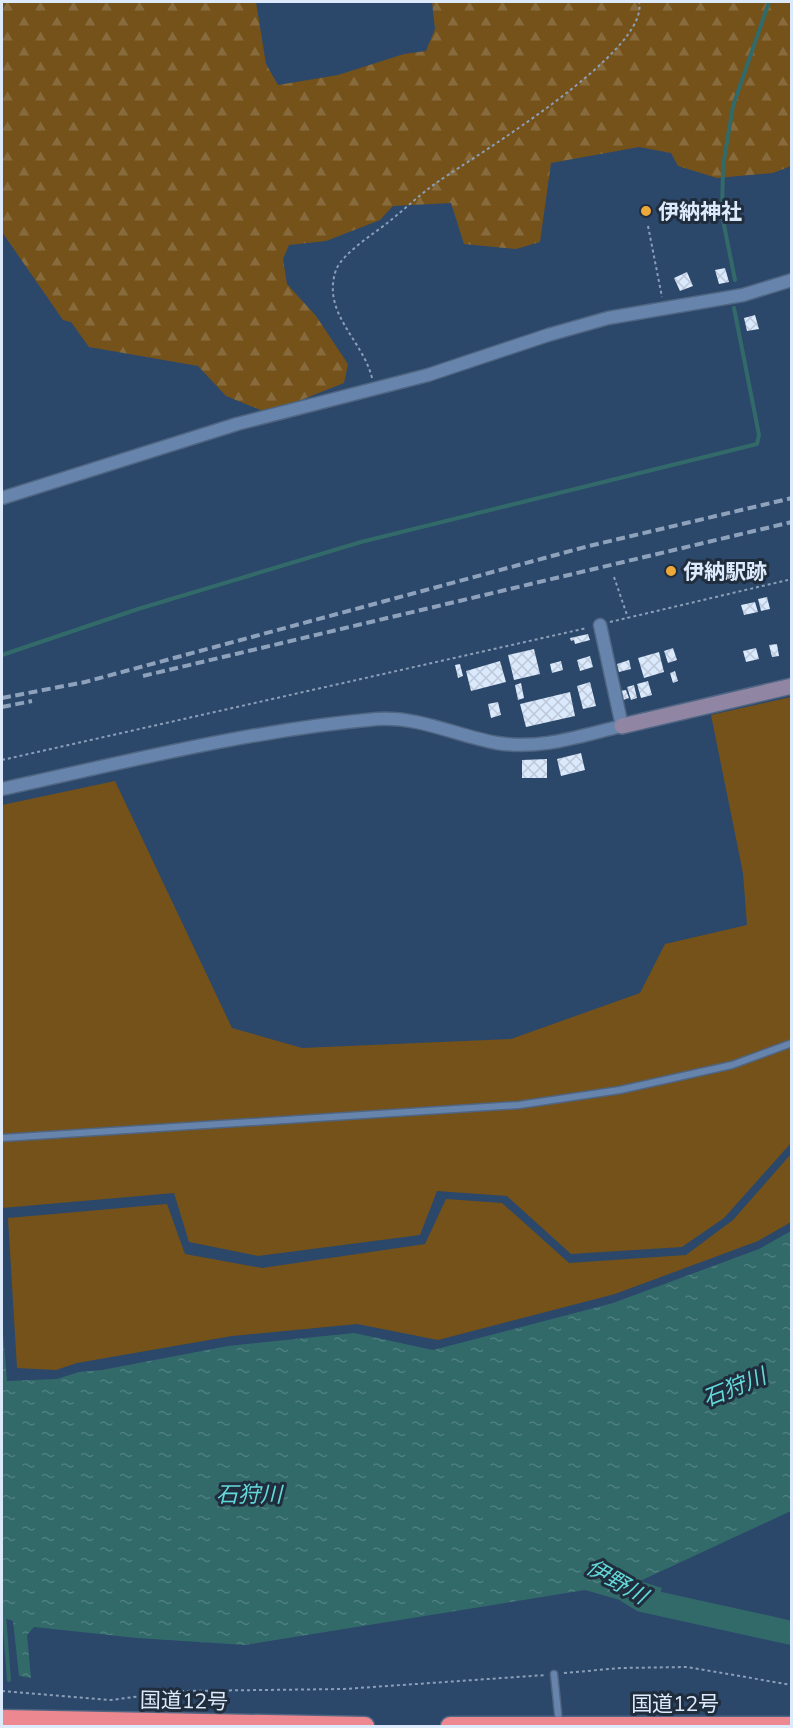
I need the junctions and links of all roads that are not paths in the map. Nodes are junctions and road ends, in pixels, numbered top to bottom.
1 (792, 280) edge
2 (2, 498) edge
3 (600, 625) road end
4 (792, 686) edge
5 (622, 726) junction
6 (2, 789) edge
7 (792, 1043) edge
8 (2, 1138) edge
9 (554, 1674) road end
10 (2, 1719) edge
11 (559, 1725) edge
12 (365, 1726) edge
13 (450, 1726) edge
14 (792, 1726) edge

1 - 2 street
3 - 5 street
4 - 5 street
5 - 6 street
7 - 8 lane
9 - 11 lane
10 - 12 highway, 国道12号
11 - 13 highway, 国道12号
11 - 14 highway, 国道12号

